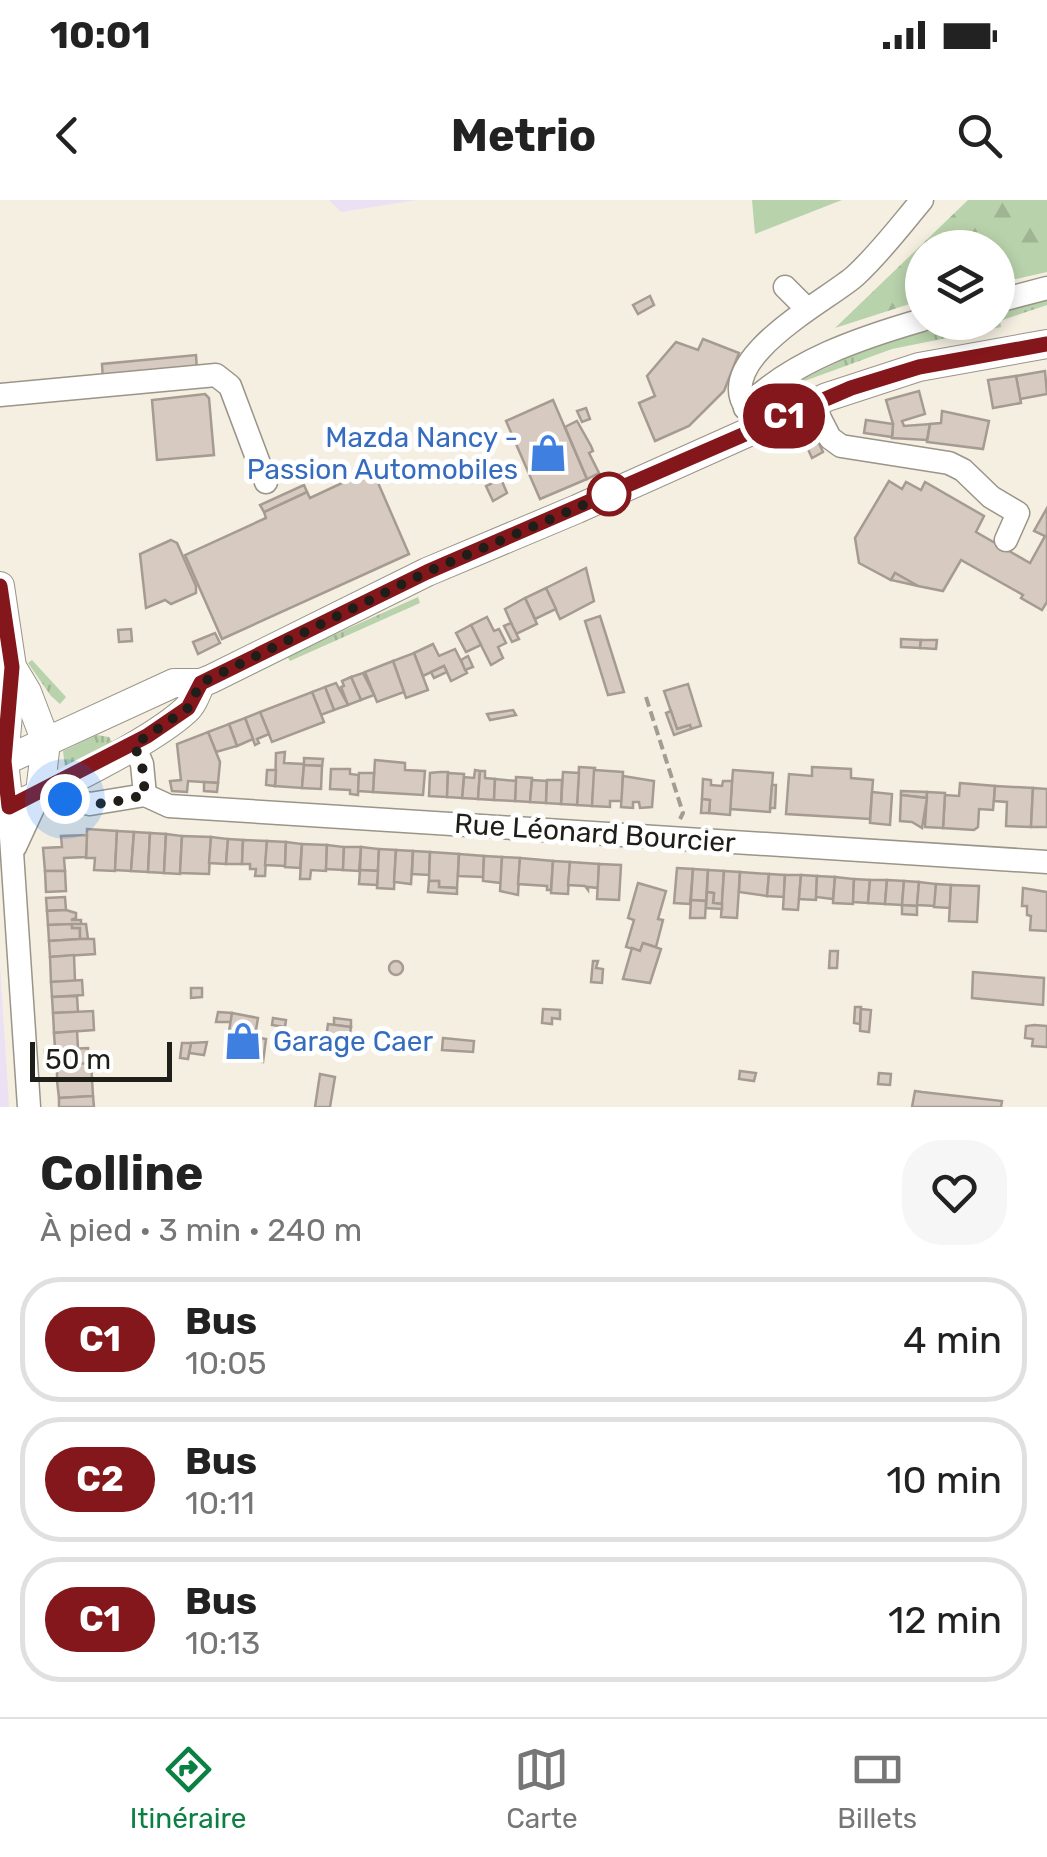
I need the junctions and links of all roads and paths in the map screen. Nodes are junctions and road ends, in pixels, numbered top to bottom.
1 (922, 200) edge
2 (785, 287) dead end
3 (1047, 288) edge
4 (1015, 297) edge
5 (806, 308) junction
6 (905, 326) edge
7 (1047, 344) edge
8 (762, 351) junction
9 (766, 387) junction
10 (0, 395) edge
11 (812, 403) junction
12 (755, 416) junction
13 (266, 482) dead end
14 (1006, 540) dead end
15 (0, 586) edge
16 (12, 667) junction
17 (201, 683) junction
18 (27, 692) junction
19 (646, 697) dead end
20 (90, 722) junction
21 (46, 742) junction
22 (134, 745) junction
23 (2, 762) edge
24 (40, 794) junction
25 (145, 795) junction
26 (4, 809) edge
27 (679, 824) dead end
28 (14, 850) junction
29 (1047, 862) edge
30 (29, 1107) edge

1 - 5 street
2 - 5 street
3 - 4 street
5 - 8 street
6 - 9 street
7 - 11 main road
8 - 9 street
8 - 12 street
9 - 12 street
10 - 13 street
11 - 12 main road
11 - 14 street
12 - 17 main road
15 - 16 main road
16 - 18 main road
16 - 23 main road
17 - 20 main road
17 - 22 main road
18 - 20 main road
18 - 21 main road
19 - 27 path
20 - 21 main road
20 - 22 main road
21 - 23 main road
21 - 24 main road
22 - 24 main road
22 - 25 street
23 - 26 main road
24 - 25 street
24 - 26 main road
24 - 28 street
25 - 29 street, Rue Léonard Bourcier
26 - 28 street
28 - 30 street

